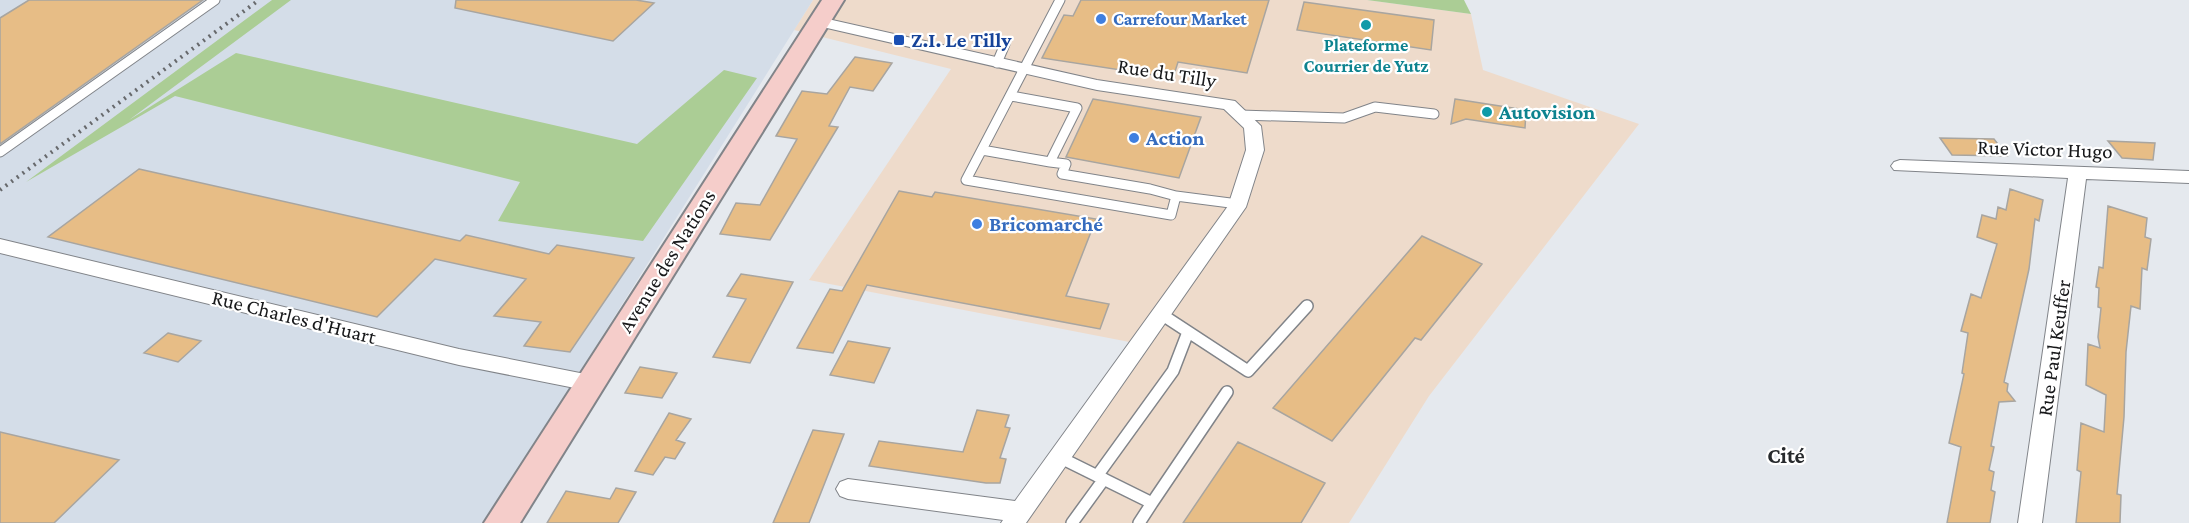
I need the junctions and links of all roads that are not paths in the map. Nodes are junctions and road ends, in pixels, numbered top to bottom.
1 (216, 0) edge
2 (1060, 0) edge
3 (826, 11) edge
4 (1005, 45) dead end
5 (997, 63) junction
6 (1025, 69) junction
7 (1011, 96) junction
8 (1434, 114) dead end
9 (1239, 115) junction
10 (982, 150) junction
11 (0, 152) edge
12 (1050, 162) junction
13 (1900, 166) dead end
14 (2078, 173) junction
15 (2189, 177) edge
16 (1176, 196) junction
17 (1238, 204) junction
18 (0, 246) edge
19 (1307, 306) dead end
20 (1161, 314) junction
21 (1188, 332) junction
22 (590, 383) junction
23 (1227, 392) dead end
24 (1059, 457) junction
25 (1100, 478) junction
26 (848, 489) dead end
27 (1152, 503) junction
28 (1016, 518) edge
29 (501, 523) edge
30 (1072, 523) edge
31 (1138, 523) edge
32 (2030, 523) edge

1 - 11 lane
2 - 6 lane
3 - 5 street, Rue du Tilly
3 - 22 main road, Avenue des Nations
4 - 5 lane
5 - 6 street, Rue du Tilly
6 - 7 lane
6 - 9 street, Rue du Tilly
7 - 10 lane
7 - 12 lane
8 - 9 lane
9 - 17 street
10 - 12 lane
10 - 16 lane
12 - 16 lane
13 - 14 street, Rue Victor Hugo
14 - 15 street, Rue Victor Hugo
14 - 32 street, Rue Paul Keuffer
16 - 17 lane
17 - 20 street
18 - 22 street, Rue Charles d'Huart
19 - 21 lane
20 - 21 lane
20 - 24 street
21 - 25 lane
22 - 29 main road, Avenue des Nations
23 - 27 lane
24 - 25 lane
24 - 28 street
25 - 27 lane
25 - 30 lane
26 - 28 street
27 - 31 lane

